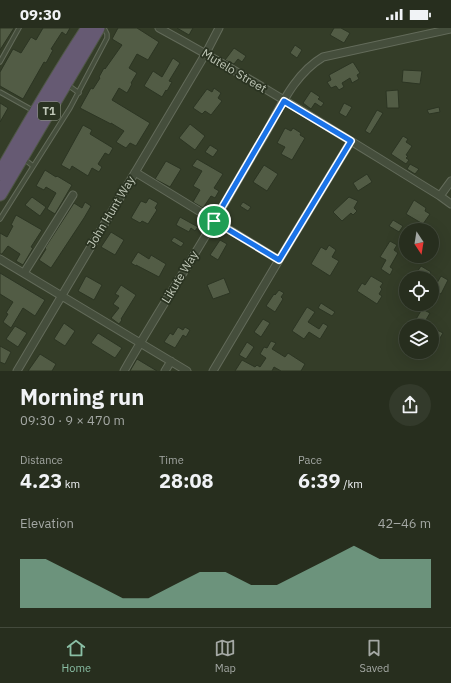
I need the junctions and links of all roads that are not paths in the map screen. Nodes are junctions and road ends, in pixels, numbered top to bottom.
1 (19, 28) edge
2 (88, 28) edge
3 (98, 28) edge
4 (104, 28) edge
5 (159, 28) edge
6 (219, 28) edge
7 (451, 29) edge
8 (206, 53) junction
9 (0, 62) edge
10 (65, 83) junction
11 (0, 92) edge
12 (79, 93) junction
13 (284, 101) junction
14 (40, 115) junction
15 (351, 141) junction
16 (22, 157) junction
17 (34, 166) junction
18 (135, 172) junction
19 (0, 174) edge
20 (451, 181) edge
21 (0, 194) edge
22 (73, 195) dead end
23 (440, 196) junction
24 (451, 204) edge
25 (0, 219) edge
26 (214, 221) junction
27 (0, 258) edge
28 (279, 260) junction
29 (24, 273) junction
30 (61, 296) junction
31 (140, 343) junction
32 (171, 362) junction
33 (17, 371) edge
34 (124, 371) edge
35 (165, 371) edge
36 (187, 371) edge
37 (213, 371) edge

1 - 9 lane
2 - 14 highway, T1
3 - 10 highway, T1
4 - 12 lane
5 - 8 street, Mutelo Street
6 - 8 street, John Hunt Way
7 - 13 street, Likute Way
8 - 13 street, Mutelo Street
8 - 18 street, John Hunt Way
10 - 12 lane
10 - 14 highway, T1
11 - 14 lane
12 - 17 lane
13 - 15 street, Mutelo Street
13 - 26 street, Likute Way
14 - 16 highway, T1
14 - 19 highway, T1
15 - 23 street, Mutelo Street
15 - 28 street
16 - 17 lane
16 - 21 highway, T1
17 - 25 lane
18 - 26 street
18 - 30 street, John Hunt Way
20 - 23 street
22 - 29 street
23 - 24 street, Mutelo Street
26 - 28 street
26 - 31 street, Likute Way
27 - 29 street
28 - 37 street
29 - 30 street
30 - 31 street
30 - 33 street, John Hunt Way
31 - 32 street
31 - 34 street, Likute Way
32 - 35 street
32 - 36 street

